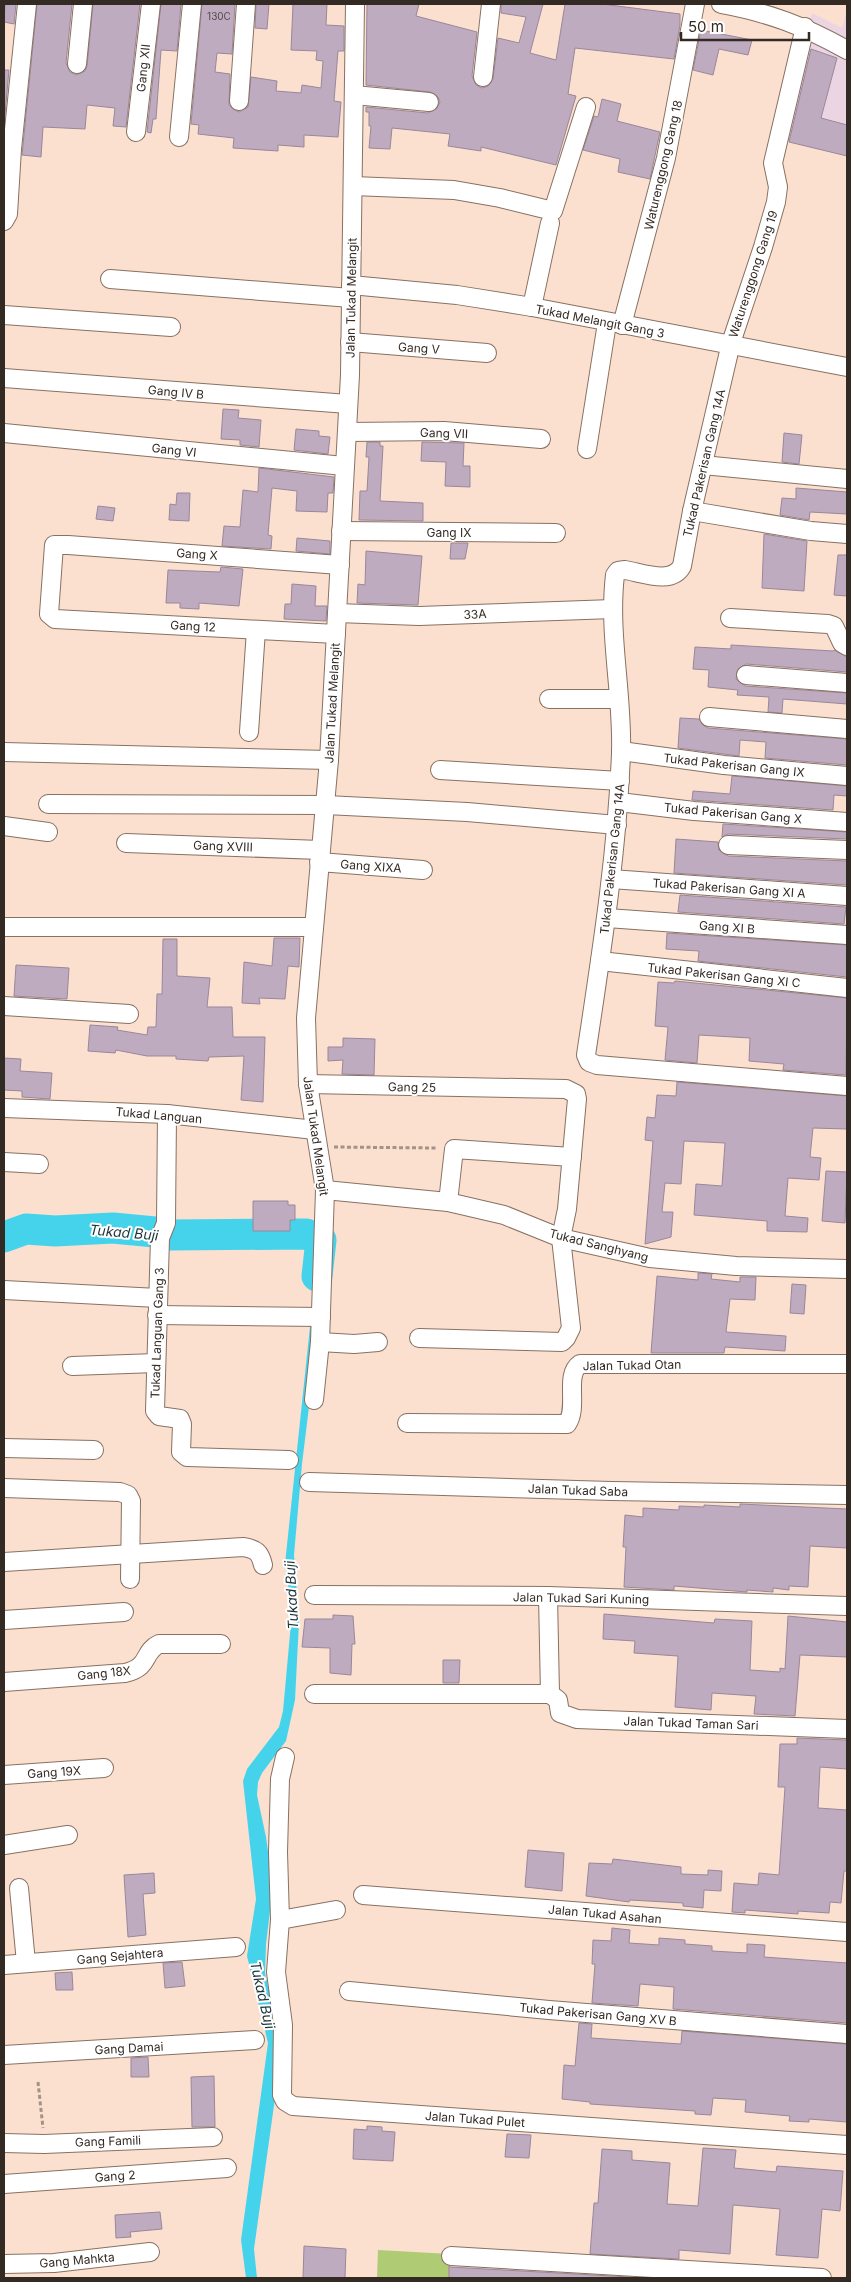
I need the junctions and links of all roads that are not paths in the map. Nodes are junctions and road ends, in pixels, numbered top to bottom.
1 (28, 4) edge
2 (82, 4) edge
3 (150, 4) edge
4 (192, 4) edge
5 (246, 4) edge
6 (354, 4) edge
7 (491, 4) edge
8 (695, 4) edge
9 (721, 4) edge
10 (805, 27) junction
11 (847, 50) edge
12 (77, 64) dead end
13 (483, 77) dead end
14 (354, 95) junction
15 (240, 101) dead end
16 (429, 102) dead end
17 (586, 107) dead end
18 (136, 132) dead end
19 (179, 137) dead end
20 (8, 148) edge
21 (353, 186) junction
22 (4, 221) edge
23 (550, 224) dead end
24 (110, 279) dead end
25 (351, 292) junction
26 (532, 307) junction
27 (4, 315) edge
28 (614, 324) junction
29 (171, 327) dead end
30 (350, 342) junction
31 (730, 346) junction
32 (487, 353) dead end
33 (847, 367) edge
34 (4, 378) edge
35 (348, 404) junction
36 (346, 432) junction
37 (4, 433) edge
38 (541, 439) dead end
39 (587, 449) dead end
40 (703, 465) junction
41 (344, 466) junction
42 (847, 479) edge
43 (692, 511) junction
44 (341, 531) junction
45 (556, 533) dead end
46 (847, 534) edge
47 (340, 565) junction
48 (613, 609) junction
49 (337, 613) junction
50 (51, 618) joint
51 (730, 618) dead end
52 (256, 630) junction
53 (336, 634) junction
54 (847, 646) edge
55 (746, 675) dead end
56 (847, 682) edge
57 (549, 699) dead end
58 (619, 699) junction
59 (709, 717) dead end
60 (847, 729) edge
61 (249, 732) dead end
62 (621, 751) junction
63 (4, 752) edge
64 (329, 760) junction
65 (440, 770) dead end
66 (847, 776) edge
67 (620, 781) junction
68 (619, 802) junction
69 (48, 804) dead end
70 (326, 805) junction
71 (847, 822) edge
72 (617, 825) junction
73 (4, 826) edge
74 (48, 832) dead end
75 (126, 843) dead end
76 (728, 845) dead end
77 (847, 850) edge
78 (320, 856) junction
79 (423, 870) dead end
80 (611, 879) junction
81 (847, 896) edge
82 (607, 918) junction
83 (4, 927) edge
84 (314, 927) junction
85 (847, 935) edge
86 (600, 961) junction
87 (847, 988) edge
88 (4, 1006) edge
89 (129, 1014) dead end
90 (308, 1084) junction
91 (847, 1086) edge
92 (4, 1108) edge
93 (167, 1114) junction
94 (316, 1139) junction
95 (572, 1157) junction
96 (4, 1162) edge
97 (39, 1164) dead end
98 (325, 1190) junction
99 (448, 1202) junction
100 (561, 1238) junction
101 (847, 1270) edge
102 (4, 1290) edge
103 (158, 1307) junction
104 (315, 1317) junction
105 (419, 1338) dead end
106 (320, 1342) junction
107 (378, 1342) dead end
108 (156, 1363) junction
109 (847, 1364) edge
110 (72, 1366) dead end
111 (314, 1400) dead end
112 (407, 1423) dead end
113 (4, 1448) edge
114 (94, 1450) dead end
115 (289, 1460) dead end
116 (310, 1482) dead end
117 (4, 1488) edge
118 (847, 1495) edge
119 (130, 1553) junction
120 (4, 1562) edge
121 (263, 1565) dead end
122 (130, 1580) dead end
123 (314, 1594) dead end
124 (548, 1596) junction
125 (847, 1606) edge
126 (124, 1612) dead end
127 (4, 1620) edge
128 (221, 1644) dead end
129 (4, 1682) edge
130 (314, 1694) dead end
131 (550, 1694) junction
132 (847, 1729) edge
133 (286, 1757) dead end
134 (104, 1768) dead end
135 (4, 1775) edge
136 (68, 1835) dead end
137 (4, 1845) edge
138 (19, 1888) dead end
139 (363, 1895) dead end
140 (336, 1910) dead end
141 (280, 1920) junction
142 (847, 1932) edge
143 (236, 1947) dead end
144 (26, 1963) junction
145 (4, 1965) edge
146 (350, 1990) dead end
147 (847, 2034) edge
148 (255, 2040) dead end
149 (4, 2055) edge
150 (213, 2137) dead end
151 (4, 2143) edge
152 (847, 2145) edge
153 (227, 2168) dead end
154 (4, 2184) edge
155 (150, 2252) dead end
156 (451, 2256) dead end
157 (4, 2264) edge
158 (822, 2278) edge

1 - 20 street
2 - 12 street
3 - 18 street, Gang XII
4 - 19 street
5 - 15 street
6 - 14 street, Jalan Tukad Melangit
7 - 13 street
8 - 28 street, Waturenggong Gang 18
9 - 10 street
10 - 11 street
10 - 31 street, Waturenggong Gang 19
14 - 16 street
14 - 21 street, Jalan Tukad Melangit
17 - 21 street
20 - 22 street
21 - 25 street, Jalan Tukad Melangit
23 - 26 street
24 - 25 street, Tukad Melangit Gang 3
25 - 26 street, Tukad Melangit Gang 3
25 - 30 street, Jalan Tukad Melangit
26 - 28 street, Tukad Melangit Gang 3
27 - 29 street
28 - 31 street, Tukad Melangit Gang 3
28 - 39 street, Waturenggong Gang 18
30 - 32 street, Gang V
30 - 35 street, Jalan Tukad Melangit
31 - 33 street, Tukad Melangit Gang 3
31 - 40 street, Tukad Pakerisan Gang 14A
34 - 35 street, Gang IV B
35 - 36 street, Jalan Tukad Melangit
36 - 38 street, Gang VII
36 - 41 street, Jalan Tukad Melangit
37 - 41 street, Gang VI
40 - 42 street
40 - 43 street, Tukad Pakerisan Gang 14A
41 - 44 street, Jalan Tukad Melangit
43 - 46 street
43 - 48 street, Tukad Pakerisan Gang 14A
44 - 45 street, Gang IX
44 - 47 street, Jalan Tukad Melangit
47 - 49 street, Jalan Tukad Melangit
47 - 50 street, Gang X
48 - 49 street, 33A
48 - 58 street, Tukad Pakerisan Gang 14A
49 - 53 street, Jalan Tukad Melangit
50 - 52 street, Gang 12
51 - 54 street
52 - 53 street, Gang 12
52 - 61 street
53 - 64 street, Jalan Tukad Melangit
55 - 56 street
57 - 58 street
58 - 62 street, Tukad Pakerisan Gang 14A
59 - 60 street
62 - 66 street, Tukad Pakerisan Gang IX
62 - 67 street, Tukad Pakerisan Gang 14A
63 - 64 street
64 - 70 street, Jalan Tukad Melangit
65 - 67 street
67 - 68 street, Tukad Pakerisan Gang 14A
68 - 71 street, Tukad Pakerisan Gang X
68 - 72 street, Tukad Pakerisan Gang 14A
69 - 70 street
70 - 72 street
70 - 78 street, Jalan Tukad Melangit
72 - 80 street, Tukad Pakerisan Gang 14A
73 - 74 street
75 - 78 street, Gang XVIII
76 - 77 street
78 - 79 street, Gang XIXA
78 - 84 street, Jalan Tukad Melangit
80 - 81 street, Tukad Pakerisan Gang XI A
80 - 82 street, Tukad Pakerisan Gang 14A
82 - 85 street, Gang XI B
82 - 86 street, Tukad Pakerisan Gang 14A
83 - 84 street
84 - 90 street, Jalan Tukad Melangit
86 - 87 street, Tukad Pakerisan Gang XI C
86 - 91 street, Tukad Pakerisan Gang 14A
88 - 89 street
90 - 94 street, Jalan Tukad Melangit
90 - 95 street, Gang 25
92 - 93 street, Tukad Languan
93 - 94 street, Tukad Languan
93 - 103 street, Tukad Languan Gang 3
94 - 98 street, Jalan Tukad Melangit
95 - 99 street
95 - 100 street
96 - 97 street
98 - 99 street, Tukad Sanghyang
98 - 104 street, Jalan Tukad Melangit
99 - 100 street, Tukad Sanghyang
100 - 101 street, Tukad Sanghyang
100 - 105 street
102 - 103 street
103 - 104 street
103 - 108 street, Tukad Languan Gang 3
104 - 106 street, Jalan Tukad Melangit
106 - 107 street
106 - 111 street, Jalan Tukad Melangit
108 - 110 street
108 - 115 street, Tukad Languan Gang 3
109 - 112 street, Jalan Tukad Otan
113 - 114 street
116 - 118 street, Jalan Tukad Saba
117 - 119 street
119 - 120 street
119 - 121 street
119 - 122 street
123 - 124 street, Jalan Tukad Sari Kuning
124 - 125 street, Jalan Tukad Sari Kuning
124 - 131 street
126 - 127 street
128 - 129 street, Gang 18X
130 - 131 street
131 - 132 street, Jalan Tukad Taman Sari
133 - 141 street, Jalan Tukad Pulet
134 - 135 street, Gang 19X
136 - 137 street
138 - 144 street
139 - 142 street, Jalan Tukad Asahan
140 - 141 street
141 - 152 street, Jalan Tukad Pulet
143 - 144 street, Gang Sejahtera
144 - 145 street, Gang Sejahtera
146 - 147 street, Tukad Pakerisan Gang XV B
148 - 149 street, Gang Damai
150 - 151 street, Gang Famili
153 - 154 street, Gang 2
155 - 157 street, Gang Mahkta
156 - 158 street

